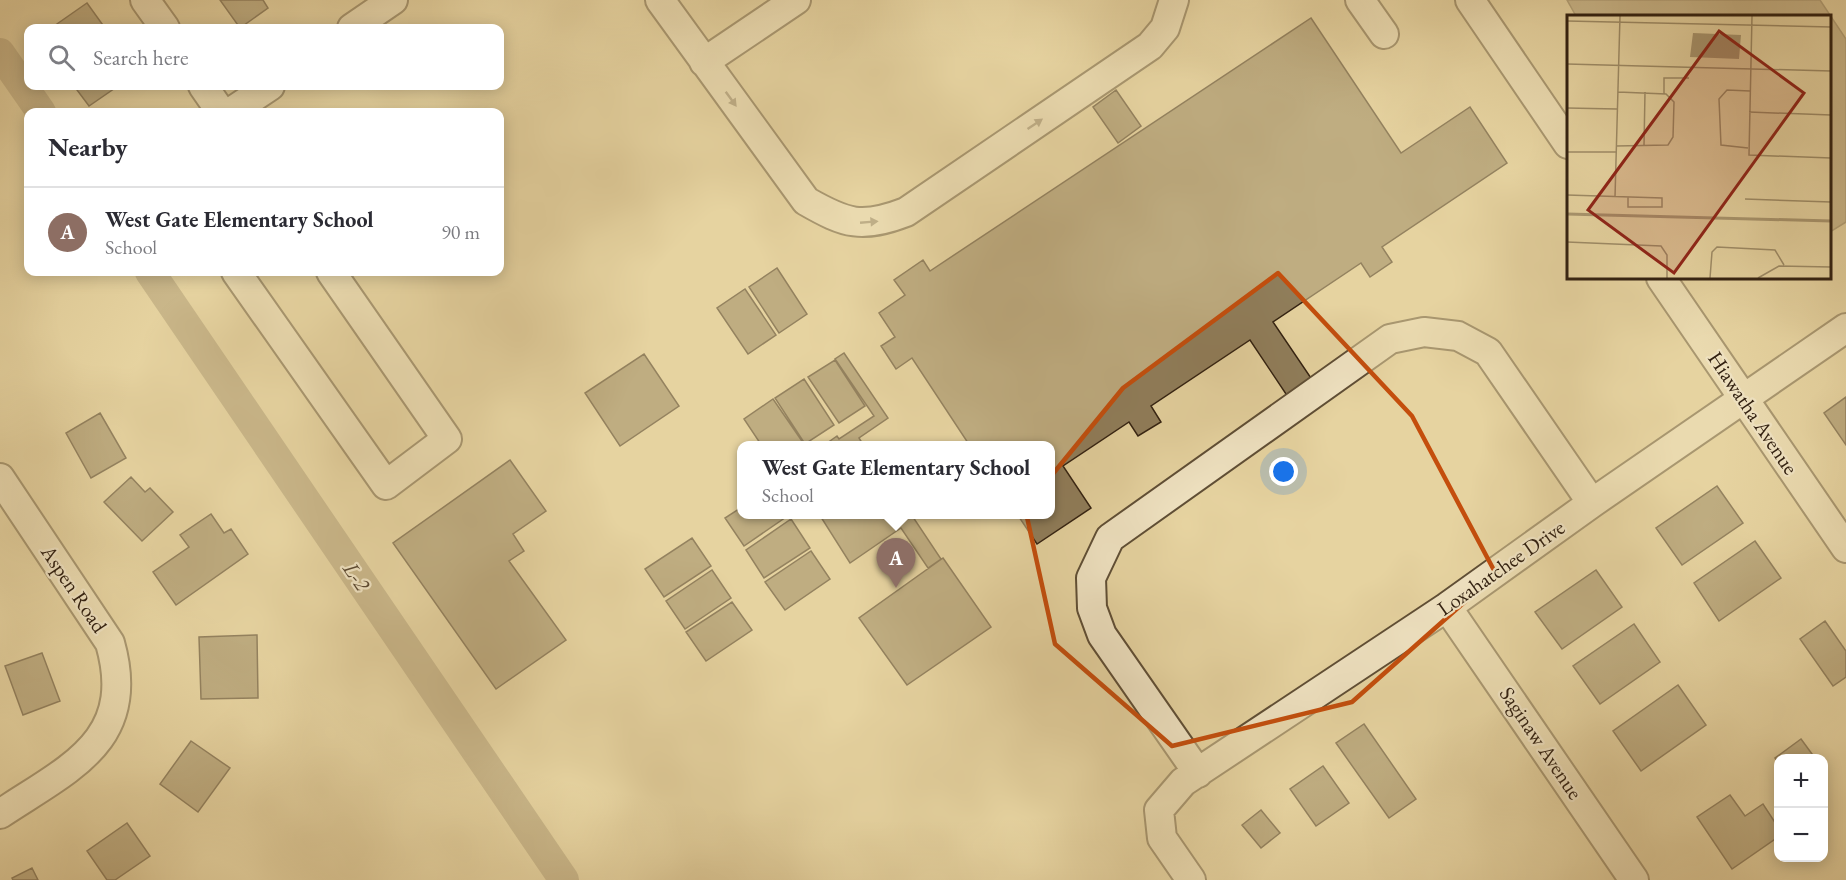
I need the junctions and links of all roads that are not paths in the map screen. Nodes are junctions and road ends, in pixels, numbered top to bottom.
1 (146, 0) edge
2 (393, 0) edge
3 (660, 0) edge
4 (796, 0) edge
5 (1174, 0) edge
6 (1360, 0) edge
7 (1470, 0) edge
8 (162, 24) edge
9 (358, 24) edge
10 (1384, 34) dead end
11 (705, 62) junction
12 (206, 90) edge
13 (264, 90) edge
14 (218, 108) edge
15 (237, 108) edge
16 (1567, 141) edge
17 (239, 276) edge
18 (334, 276) edge
19 (1661, 279) edge
20 (1846, 328) edge
21 (1744, 399) junction
22 (0, 478) edge
23 (1592, 503) junction
24 (1846, 548) edge
25 (1447, 607) junction
26 (1198, 773) junction
27 (0, 814) edge
28 (1191, 880) edge
29 (1634, 880) edge

1 - 8 street
2 - 9 street
3 - 11 street
4 - 11 street
11 -> 5 street
6 - 10 street
7 - 16 street
12 - 14 street
13 - 15 street
17 - 18 street
19 - 21 street, Hiawatha Avenue
20 - 21 street, Loxahatchee Drive
21 - 23 street, Loxahatchee Drive
21 - 24 street, Hiawatha Avenue
22 - 27 street, Aspen Road
23 - 25 street, Loxahatchee Drive
23 - 26 street
25 - 26 street, Loxahatchee Drive
25 - 29 street, Saginaw Avenue
26 - 28 street, Loxahatchee Drive

